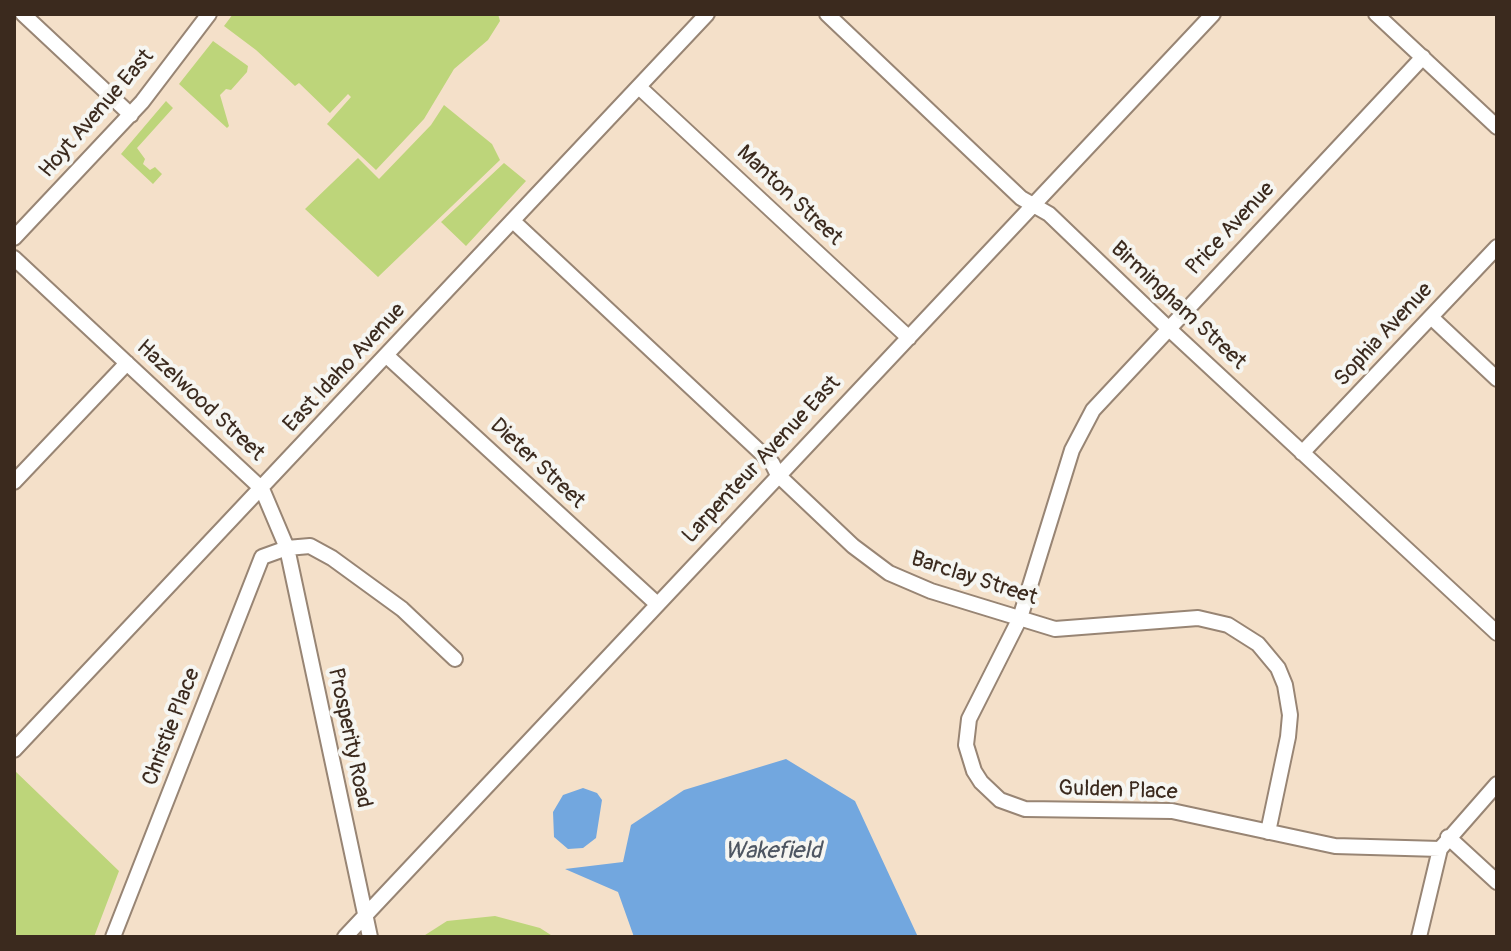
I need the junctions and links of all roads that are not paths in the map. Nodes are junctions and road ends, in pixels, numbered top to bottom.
1 (23, 14) edge
2 (209, 14) edge
3 (707, 14) edge
4 (827, 14) edge
5 (1213, 14) edge
6 (1376, 14) edge
7 (1423, 57) junction
8 (639, 87) junction
9 (131, 115) junction
10 (1497, 127) edge
11 (1033, 205) junction
12 (513, 221) junction
13 (14, 238) edge
14 (1497, 247) edge
15 (14, 258) edge
16 (1431, 317) junction
17 (1168, 328) junction
18 (909, 338) junction
19 (387, 356) junction
20 (127, 363) junction
21 (1497, 379) edge
22 (1302, 453) junction
23 (778, 475) junction
24 (14, 482) edge
25 (262, 489) junction
26 (287, 548) junction
27 (657, 604) junction
28 (1020, 618) junction
29 (1497, 633) edge
30 (455, 659) dead end
31 (14, 750) edge
32 (1497, 784) edge
33 (1268, 832) junction
34 (1444, 843) junction
35 (1497, 882) edge
36 (365, 917) junction
37 (113, 937) edge
38 (345, 937) edge
39 (370, 937) edge
40 (1419, 937) edge

1 - 9 street
2 - 9 street, Hoyt Avenue East
3 - 8 street, East Idaho Avenue
4 - 11 street, Birmingham Street
5 - 11 street, Larpenteur Avenue East
6 - 7 street
7 - 10 street
7 - 17 street, Price Avenue
8 - 12 street, East Idaho Avenue
8 - 18 street, Manton Street
9 - 13 street, Hoyt Avenue East
11 - 17 street, Birmingham Street
11 - 18 street, Larpenteur Avenue East
12 - 19 street, East Idaho Avenue
12 - 23 street, Barclay Street
14 - 16 street, Sophia Avenue
15 - 20 street, Hazelwood Street
16 - 21 street
16 - 22 street, Sophia Avenue
17 - 22 street, Birmingham Street
17 - 28 street, Price Avenue
18 - 23 street, Larpenteur Avenue East
19 - 25 street, East Idaho Avenue
19 - 27 street, Dieter Street
20 - 24 street
20 - 25 street, Hazelwood Street
22 - 29 street, Birmingham Street
23 - 27 street, Larpenteur Avenue East
23 - 28 street, Barclay Street
25 - 26 street, Hazelwood Street
25 - 31 street, East Idaho Avenue
26 - 30 street
26 - 36 street, Prosperity Road
26 - 37 street, Christie Place
27 - 36 street, Larpenteur Avenue East
28 - 33 street, Barclay Street
28 - 33 street, Gulden Place
32 - 34 street
33 - 34 street, Gulden Place
34 - 35 street
34 - 40 street
36 - 38 street, Larpenteur Avenue East
36 - 39 street, Prosperity Road

